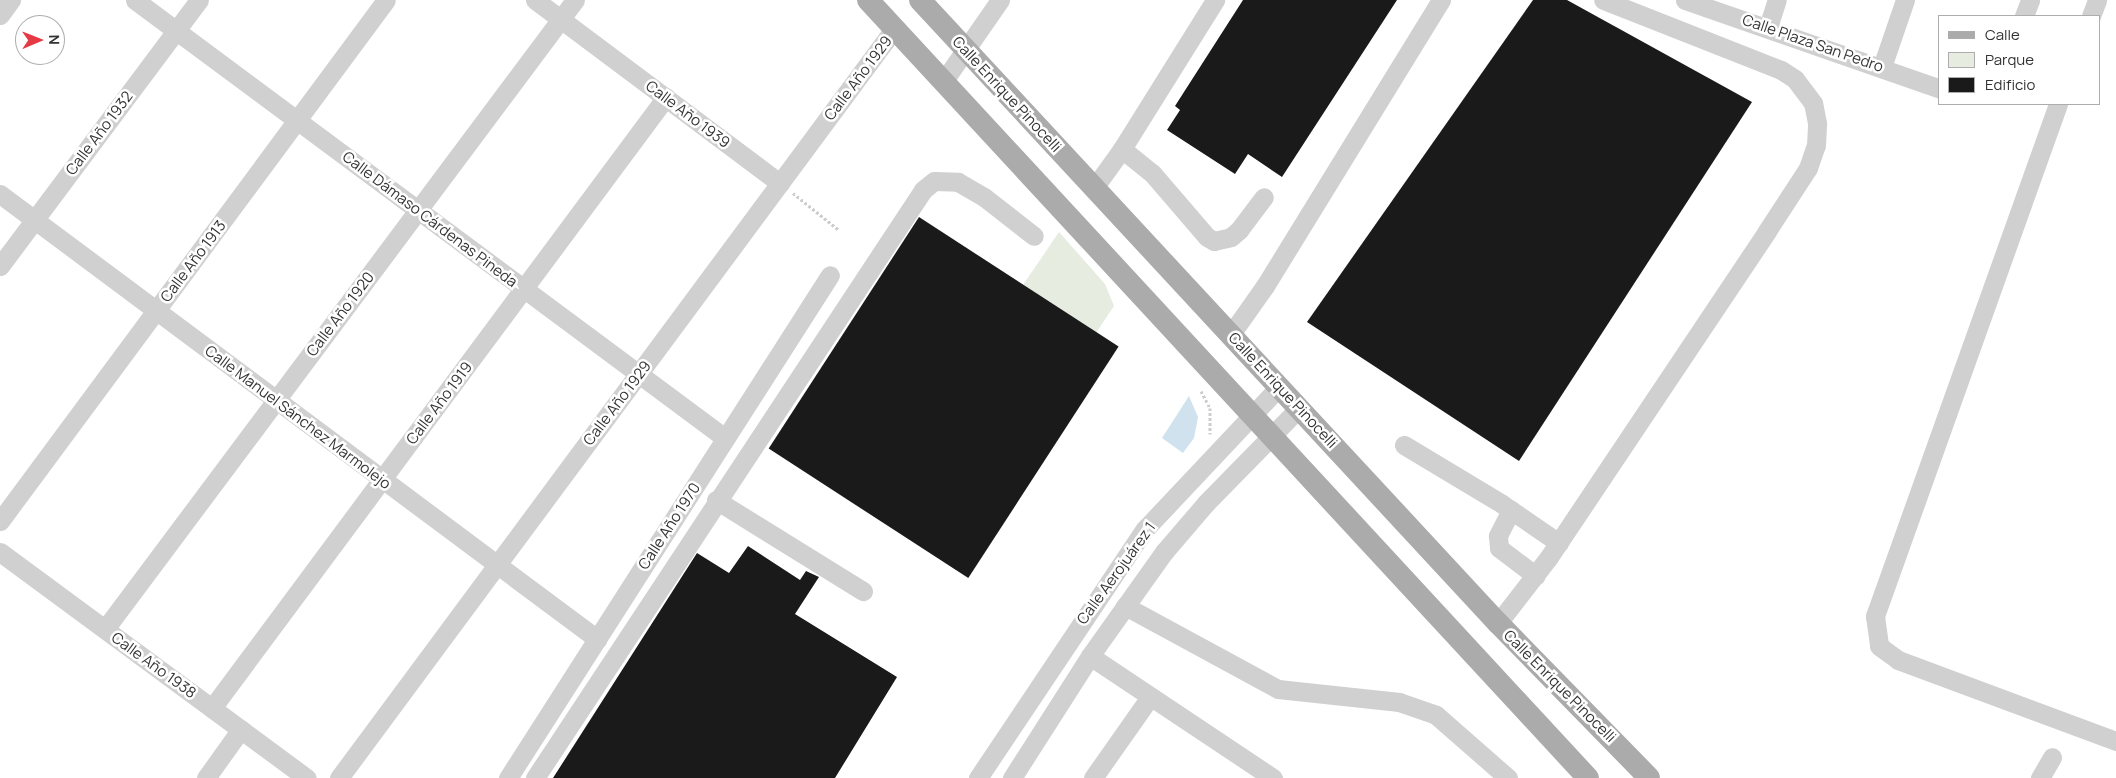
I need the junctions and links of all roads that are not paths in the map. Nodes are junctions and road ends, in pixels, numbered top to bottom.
1 (11, 0) edge
2 (135, 0) edge
3 (199, 0) edge
4 (386, 0) edge
5 (535, 0) edge
6 (575, 0) edge
7 (868, 0) edge
8 (920, 0) edge
9 (1000, 0) edge
10 (1215, 0) edge
11 (1441, 0) edge
12 (1603, 0) edge
13 (1685, 0) edge
14 (1777, 0) edge
15 (1905, 0) edge
16 (2030, 0) edge
17 (2097, 0) edge
18 (0, 15) edge
19 (2024, 15) edge
20 (2091, 15) edge
21 (560, 19) junction
22 (1768, 27) junction
23 (894, 29) junction
24 (176, 30) junction
25 (967, 50) junction
26 (1882, 67) junction
27 (943, 82) junction
28 (1938, 88) edge
29 (666, 97) junction
30 (2058, 105) edge
31 (297, 120) junction
32 (1122, 149) junction
33 (780, 183) junction
34 (1094, 188) junction
35 (0, 194) edge
36 (1264, 197) dead end
37 (418, 210) junction
38 (34, 220) junction
39 (1034, 236) dead end
40 (0, 266) edge
41 (830, 275) dead end
42 (524, 289) junction
43 (156, 311) junction
44 (1231, 334) junction
45 (638, 374) junction
46 (1279, 387) junction
47 (276, 400) junction
48 (1299, 408) junction
49 (1252, 414) junction
50 (1272, 437) junction
51 (725, 438) junction
52 (1404, 445) dead end
53 (382, 479) junction
54 (716, 500) junction
55 (1511, 510) junction
56 (0, 522) edge
57 (1559, 543) junction
58 (0, 552) edge
59 (497, 565) junction
60 (1536, 576) junction
61 (863, 591) dead end
62 (1125, 606) junction
63 (1498, 623) junction
64 (105, 629) junction
65 (597, 640) junction
66 (1090, 656) junction
67 (1150, 697) junction
68 (212, 708) junction
69 (241, 729) junction
70 (2116, 741) edge
71 (2052, 758) dead end
72 (206, 778) edge
73 (308, 778) edge
74 (338, 778) edge
75 (508, 778) edge
76 (535, 778) edge
77 (978, 778) edge
78 (1012, 778) edge
79 (1093, 778) edge
80 (1273, 778) edge
81 (1508, 778) edge
82 (1588, 778) edge
83 (1648, 778) edge
84 (2040, 778) edge

1 - 18 street
2 - 24 street, Calle Dámaso Cárdenas Pineda
3 - 24 street, Calle Año 1932
4 - 31 street, Calle Año 1913
5 - 21 street, Calle Año 1939
6 - 21 street, Calle Año 1920
7 - 23 main road
8 - 25 main road, Calle Enrique Pinocelli
9 - 25 street
10 - 32 street
11 - 44 street
12 - 57 street
13 - 22 street, Calle Plaza San Pedro
14 - 22 street
15 - 26 street
16 - 19 street
17 - 20 street
21 - 29 street, Calle Año 1939
21 - 37 street, Calle Año 1920
22 - 26 street, Calle Plaza San Pedro
23 - 27 main road
23 - 33 street, Calle Año 1929
24 - 31 street, Calle Dámaso Cárdenas Pineda
24 - 38 street, Calle Año 1932
25 - 27 street
25 - 34 main road, Calle Enrique Pinocelli
26 - 28 street, Calle Plaza San Pedro
27 - 49 main road
29 - 33 street, Calle Año 1939
29 - 42 street, Calle Año 1919
30 - 70 street
31 - 37 street, Calle Dámaso Cárdenas Pineda
31 - 43 street, Calle Año 1913
32 - 34 street
32 - 36 street
33 - 45 street, Calle Año 1929
34 - 44 main road, Calle Enrique Pinocelli
35 - 38 street, Calle Manuel Sánchez Marmolejo
37 - 42 street, Calle Dámaso Cárdenas Pineda
37 - 47 street, Calle Año 1920
38 - 40 street, Calle Año 1932
38 - 43 street, Calle Manuel Sánchez Marmolejo
39 - 54 street
41 - 51 street, Calle Año 1970
42 - 45 street, Calle Dámaso Cárdenas Pineda
42 - 53 street, Calle Año 1919
43 - 47 street, Calle Manuel Sánchez Marmolejo
43 - 56 street, Calle Año 1913
44 - 46 main road, Calle Enrique Pinocelli
45 - 51 street, Calle Dámaso Cárdenas Pineda
45 - 59 street, Calle Año 1929
46 - 48 main road, Calle Enrique Pinocelli
46 - 49 street, Calle Aerojuárez 1
47 - 53 street, Calle Manuel Sánchez Marmolejo
47 - 64 street, Calle Año 1920
48 - 50 street, Calle Aerojuárez 1
48 - 63 main road, Calle Enrique Pinocelli
49 - 50 main road
49 - 77 street, Calle Aerojuárez 1
50 - 62 street, Calle Aerojuárez 1
50 - 82 main road
51 - 65 street, Calle Año 1970
52 - 55 street
53 - 59 street, Calle Manuel Sánchez Marmolejo
53 - 68 street, Calle Año 1919
54 - 61 street
54 - 76 street
55 - 57 street
55 - 60 street
57 - 60 street
58 - 64 street, Calle Año 1938
59 - 65 street, Calle Manuel Sánchez Marmolejo
59 - 74 street, Calle Año 1929
60 - 63 street
62 - 66 street, Calle Aerojuárez 1
62 - 81 street
63 - 83 main road, Calle Enrique Pinocelli
64 - 68 street, Calle Año 1938
65 - 75 street, Calle Año 1970
66 - 67 street
66 - 78 street, Calle Aerojuárez 1
67 - 79 street
67 - 80 street
68 - 69 street, Calle Año 1938
69 - 72 street
69 - 73 street, Calle Año 1938
71 - 84 street

